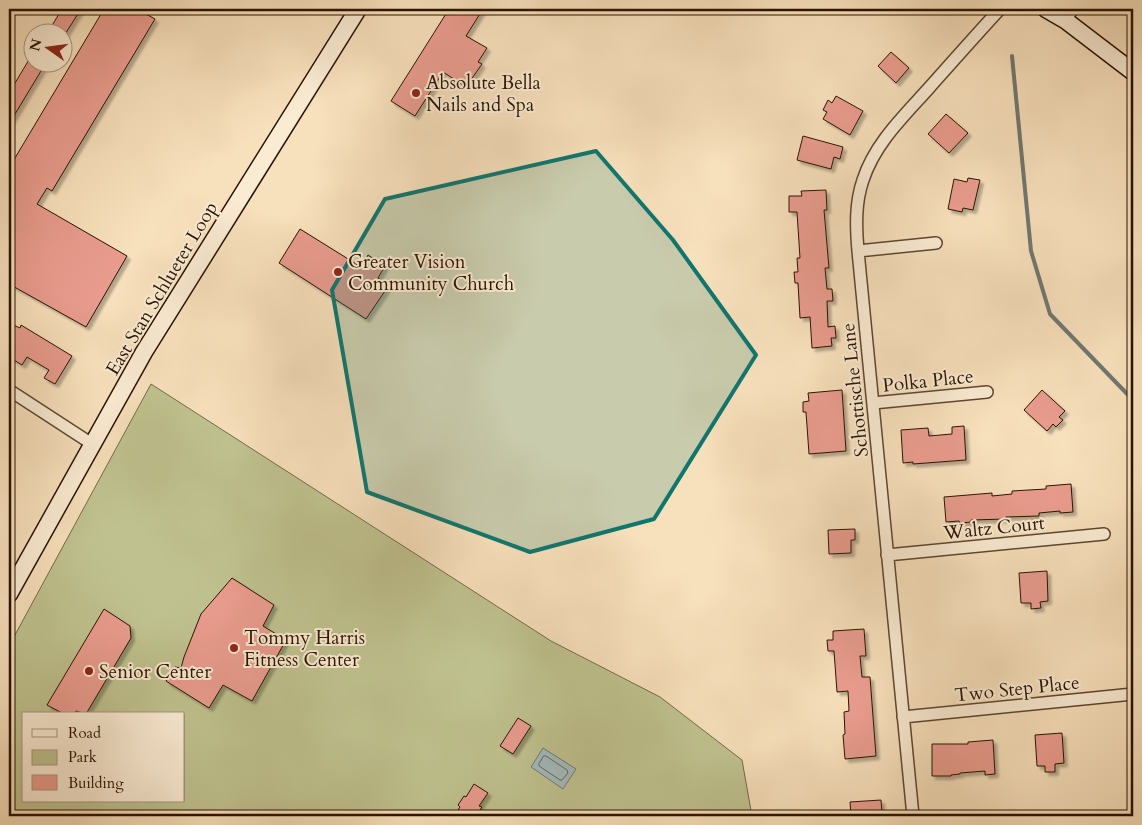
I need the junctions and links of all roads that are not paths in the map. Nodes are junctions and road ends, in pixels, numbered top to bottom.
1 (358, 9) edge
2 (1000, 9) edge
3 (1046, 9) edge
4 (1069, 14) edge
5 (1133, 72) edge
6 (936, 243) dead end
7 (858, 251) junction
8 (9, 390) edge
9 (987, 392) dead end
10 (872, 403) junction
11 (92, 444) junction
12 (1104, 534) dead end
13 (888, 555) junction
14 (9, 594) edge
15 (1133, 694) edge
16 (903, 716) junction
17 (913, 816) edge

1 - 11 main road, East Stan Schlueter Loop
2 - 7 street, Schottische Lane
3 - 4 main road
4 - 5 main road
6 - 7 street
7 - 10 street, Schottische Lane
8 - 11 street
9 - 10 street, Polka Place
10 - 13 street, Schottische Lane
11 - 14 main road, East Stan Schlueter Loop
12 - 13 street, Waltz Court
13 - 16 street, Schottische Lane
15 - 16 street, Two Step Place
16 - 17 street, Schottische Lane

